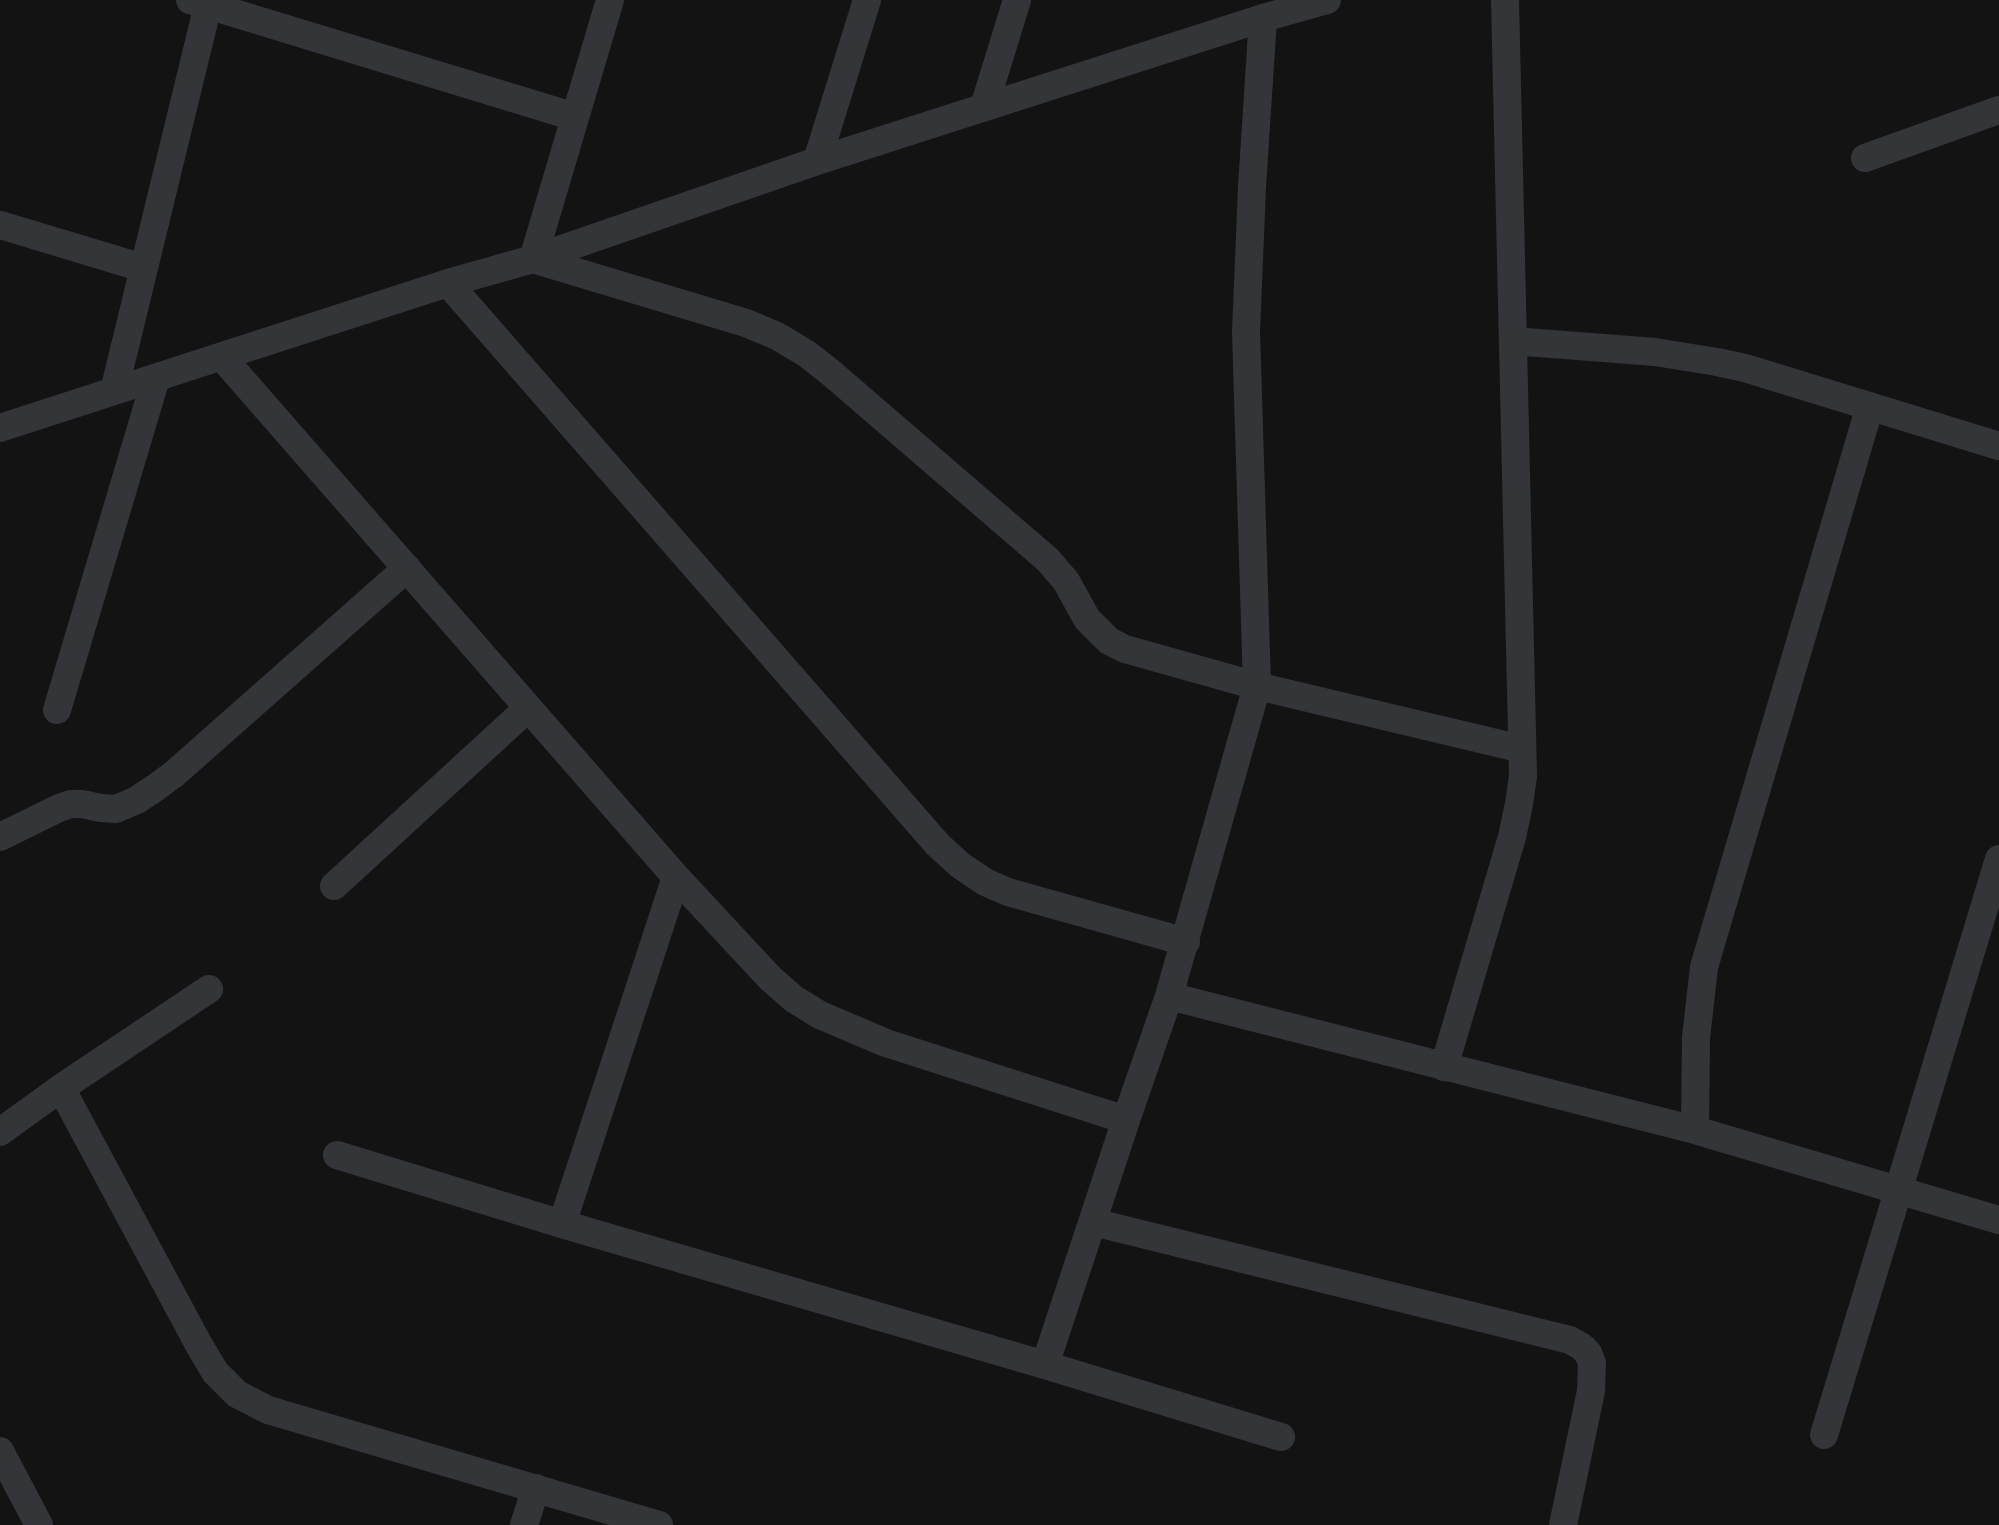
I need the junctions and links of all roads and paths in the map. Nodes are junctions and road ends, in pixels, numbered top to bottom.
1 (610, 0) edge
2 (867, 0) edge
3 (1016, 0) edge
4 (1327, 0) edge
5 (1504, 0) edge
6 (199, 3) edge
7 (1263, 18) junction
8 (984, 107) junction
9 (1999, 110) edge
10 (575, 117) junction
11 (1865, 158) dead end
12 (817, 161) junction
13 (0, 225) edge
14 (533, 259) junction
15 (143, 268) junction
16 (448, 283) junction
17 (1512, 341) junction
18 (222, 357) junction
19 (156, 378) junction
20 (114, 390) junction
21 (1870, 406) junction
22 (0, 428) edge
23 (1999, 446) edge
24 (407, 568) junction
25 (1257, 686) junction
26 (528, 708) junction
27 (56, 710) dead end
28 (1522, 749) junction
29 (0, 837) edge
30 (1999, 859) edge
31 (676, 877) junction
32 (334, 886) dead end
33 (1186, 942) junction
34 (209, 989) dead end
35 (1169, 996) junction
36 (1444, 1067) junction
37 (61, 1088) junction
38 (1126, 1120) junction
39 (1, 1129) edge
40 (1695, 1130) junction
41 (337, 1154) dead end
42 (1898, 1190) junction
43 (1999, 1220) edge
44 (1093, 1222) junction
45 (562, 1224) junction
46 (1045, 1365) junction
47 (1824, 1435) dead end
48 (1281, 1437) dead end
49 (0, 1451) edge
50 (536, 1488) junction
51 (1565, 1524) edge
52 (39, 1525) edge
53 (524, 1525) edge
54 (659, 1525) edge

1 - 10 street
2 - 12 street
3 - 8 street
4 - 7 street
5 - 17 street
6 - 10 street
6 - 15 street
7 - 8 street
7 - 25 street
8 - 12 street
9 - 11 street
10 - 14 street
12 - 14 street
13 - 15 street
14 - 16 street
14 - 25 street
15 - 20 street
16 - 18 street
16 - 33 street
17 - 21 street
17 - 28 street
18 - 19 street
18 - 24 street
19 - 20 street
19 - 27 street
20 - 22 street
21 - 23 street
21 - 40 street
24 - 26 street
24 - 29 street
25 - 28 street
25 - 33 street
26 - 31 street
26 - 32 street
28 - 36 street
30 - 42 street
31 - 38 street
31 - 45 street
33 - 35 street
34 - 37 street
35 - 36 street
35 - 38 street
36 - 40 street
37 - 39 street
37 - 50 street
38 - 44 street
40 - 42 street
41 - 45 street
42 - 43 street
42 - 47 street
44 - 46 street
44 - 51 street
45 - 46 street
46 - 48 street
49 - 52 street
50 - 53 street
50 - 54 street

